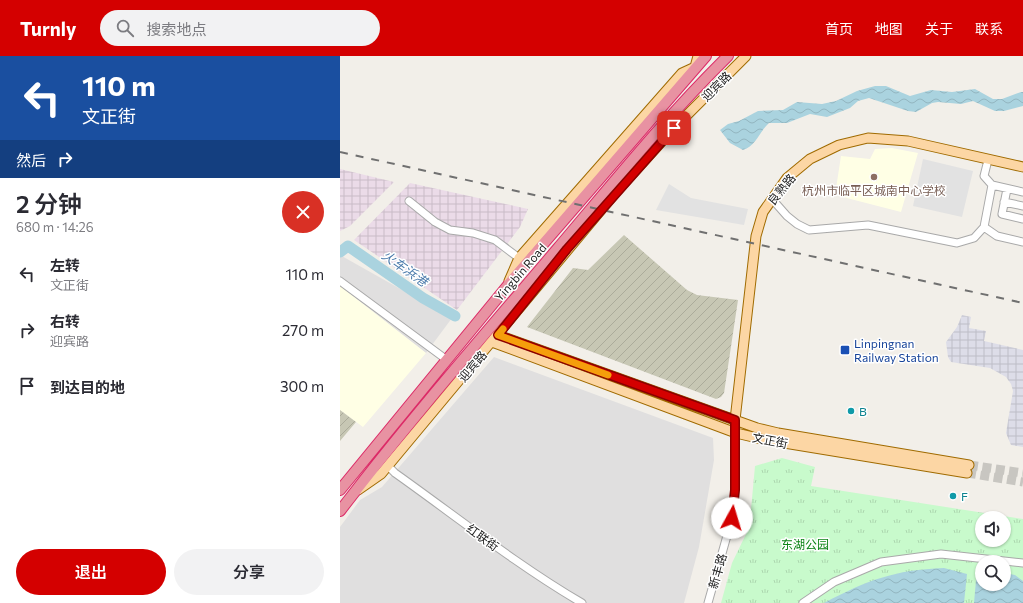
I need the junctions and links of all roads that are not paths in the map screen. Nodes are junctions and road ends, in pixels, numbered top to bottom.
1 (698, 56) edge
2 (706, 56) edge
3 (728, 56) edge
4 (746, 56) edge
5 (695, 67) junction
6 (988, 160) junction
7 (1023, 167) edge
8 (992, 185) junction
9 (1007, 189) junction
10 (1023, 192) edge
11 (772, 199) junction
12 (408, 201) dead end
13 (1004, 202) junction
14 (1023, 206) edge
15 (1023, 219) edge
16 (984, 227) junction
17 (1023, 242) edge
18 (519, 258) junction
19 (340, 281) edge
20 (506, 288) junction
21 (495, 338) junction
22 (447, 360) junction
23 (735, 420) junction
24 (736, 433) junction
25 (388, 466) junction
26 (340, 490) edge
27 (354, 493) junction
28 (340, 511) edge
29 (1023, 563) edge
30 (582, 603) edge
31 (708, 603) edge
32 (803, 603) edge

1 - 5 main road
2 - 5 highway, Yingbin Road
3 - 27 highway, Yingbin Road
4 - 21 main road, 迎宾路
5 - 18 main road
5 - 20 highway, Yingbin Road
6 - 7 main road, 良熟路
6 - 8 street
6 - 11 main road, 良熟路
8 - 9 street
8 - 16 street
9 - 10 street
9 - 13 street
11 - 16 street
11 - 23 main road, 良熟路
12 - 18 street
13 - 14 street
13 - 15 street
16 - 17 street
18 - 20 main road
19 - 22 street
20 - 22 highway, Yingbin Road
21 - 23 main road, 文正街
21 - 24 main road, 文正街
21 - 25 main road, 迎宾路
22 - 26 highway, Yingbin Road
23 - 24 street, 新丰路
23 - 24 main road, 文正街
24 - 31 street, 新丰路
25 - 27 main road, 迎宾路
25 - 30 street, 红联街
27 - 28 highway, Yingbin Road
29 - 32 street

